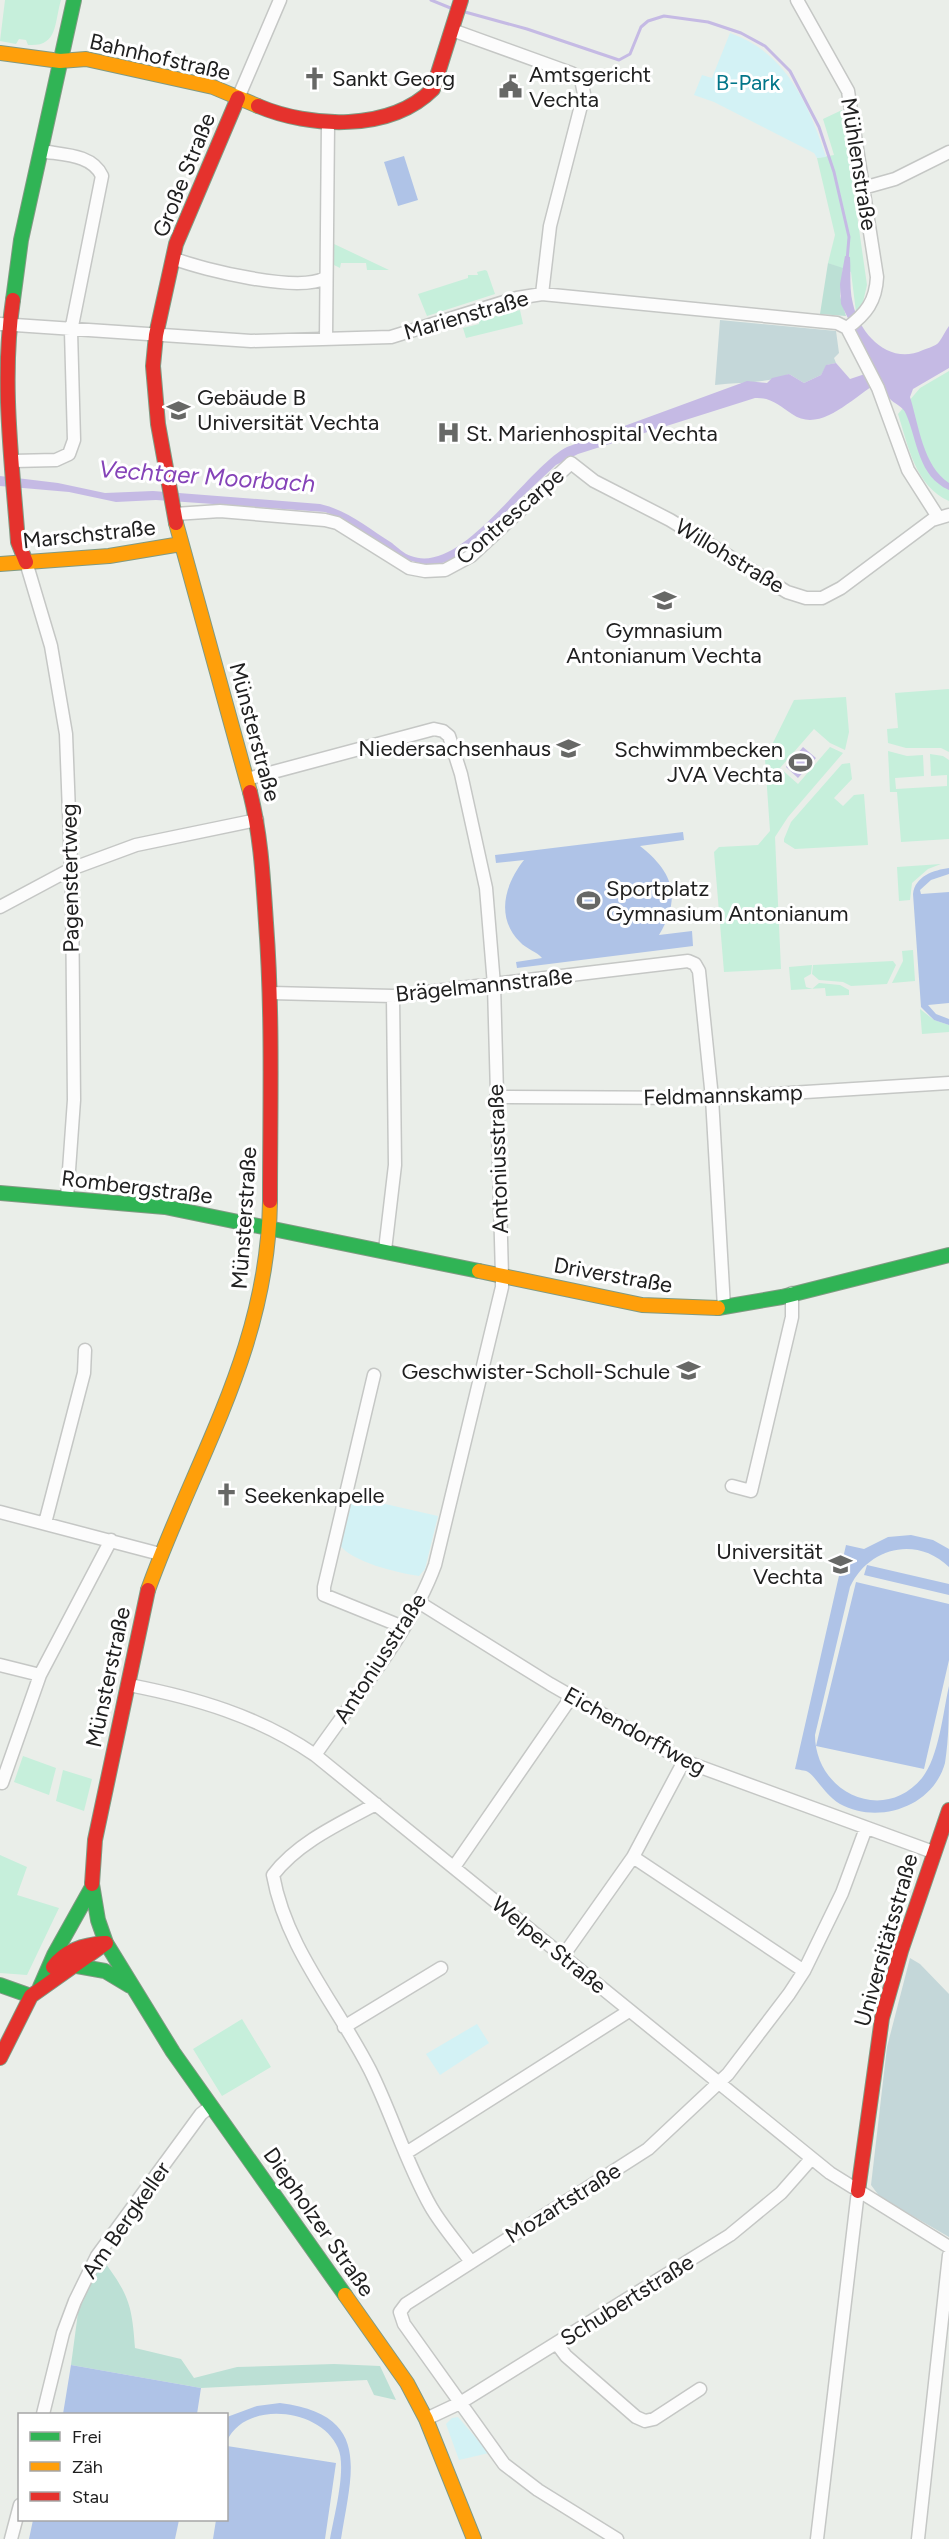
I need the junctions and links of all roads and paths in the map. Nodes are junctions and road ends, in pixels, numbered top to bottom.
1 (74, 0) edge
2 (280, 0) edge
3 (797, 0) edge
4 (461, 1) edge
5 (452, 30) junction
6 (0, 52) edge
7 (60, 61) junction
8 (238, 98) junction
9 (327, 123) junction
10 (41, 151) junction
11 (949, 152) edge
12 (863, 188) junction
13 (175, 259) junction
14 (326, 278) junction
15 (543, 294) junction
16 (4, 325) edge
17 (849, 327) junction
18 (71, 331) junction
19 (155, 335) junction
20 (326, 338) junction
21 (571, 463) joint
22 (13, 466) junction
23 (173, 509) junction
24 (944, 516) edge
25 (182, 544) junction
26 (26, 562) junction
27 (0, 564) edge
28 (247, 779) junction
29 (257, 820) junction
30 (71, 869) junction
31 (0, 907) edge
32 (494, 985) junction
33 (271, 993) junction
34 (393, 996) junction
35 (949, 1083) edge
36 (496, 1097) junction
37 (712, 1098) junction
38 (0, 1193) edge
39 (67, 1198) junction
40 (269, 1226) junction
41 (385, 1250) junction
42 (949, 1255) edge
43 (502, 1275) junction
44 (792, 1293) junction
45 (724, 1307) junction
46 (85, 1350) dead end
47 (375, 1375) dead end
48 (732, 1486) dead end
49 (0, 1512) edge
50 (45, 1523) junction
51 (111, 1540) junction
52 (160, 1554) junction
53 (420, 1603) junction
54 (403, 1627) junction
55 (0, 1665) edge
56 (40, 1675) junction
57 (129, 1685) junction
58 (572, 1696) junction
59 (315, 1755) junction
60 (684, 1761) junction
61 (2, 1783) dead end
62 (376, 1804) junction
63 (949, 1810) edge
64 (866, 1828) junction
65 (933, 1852) junction
66 (633, 1857) junction
67 (454, 1867) junction
68 (92, 1887) junction
69 (106, 1943) junction
70 (563, 1956) junction
71 (77, 1966) junction
72 (441, 1968) dead end
73 (804, 1971) junction
74 (0, 1985) edge
75 (132, 1986) junction
76 (38, 1988) junction
77 (629, 2011) junction
78 (344, 2028) junction
79 (0, 2058) edge
80 (718, 2083) junction
81 (211, 2106) junction
82 (406, 2153) junction
83 (812, 2159) junction
84 (858, 2191) junction
85 (949, 2247) edge
86 (949, 2255) edge
87 (471, 2262) junction
88 (556, 2343) junction
89 (700, 2389) dead end
90 (460, 2403) junction
91 (43, 2413) edge
92 (426, 2419) junction
93 (18, 2513) edge
94 (11, 2539) edge
95 (474, 2539) edge
96 (617, 2539) edge
97 (817, 2539) edge
98 (918, 2539) edge

1 - 7 street
2 - 8 street, Große Straße
3 - 12 street, Mühlenstraße
4 - 5 street, Bahnhofstraße
5 - 9 street, Bahnhofstraße
5 - 15 street
6 - 7 street, Bahnhofstraße
7 - 8 street, Bahnhofstraße
7 - 10 street
8 - 9 street, Bahnhofstraße
8 - 13 street, Große Straße
9 - 14 street
10 - 16 street
10 - 18 street
11 - 12 street
12 - 17 street, Mühlenstraße
13 - 14 street
13 - 19 street, Große Straße
14 - 20 street
15 - 17 street, Marienstraße
15 - 20 street, Marienstraße
16 - 18 street, Marienstraße
16 - 22 street
17 - 24 street
18 - 19 street, Marienstraße
18 - 22 street
19 - 20 street, Marienstraße
19 - 23 street, Große Straße
21 - 23 street, Contrescarpe
21 - 24 street, Willohstraße
22 - 26 street
23 - 25 street, Münsterstraße
25 - 26 street, Marschstraße
25 - 28 street, Münsterstraße
26 - 27 street, Marschstraße
26 - 30 street, Pagenstertweg
28 - 29 street, Münsterstraße
28 - 32 street, Antoniusstraße
29 - 30 street
29 - 33 street, Münsterstraße
30 - 31 street
30 - 39 street, Pagenstertweg
32 - 34 street, Brägelmannstraße
32 - 36 street, Antoniusstraße
32 - 37 street, Brägelmannstraße
33 - 34 street, Brägelmannstraße
33 - 40 street, Münsterstraße
34 - 41 street
35 - 37 street, Feldmannskamp
36 - 37 street, Feldmannskamp
36 - 43 street, Antoniusstraße
37 - 45 street
38 - 39 street, Rombergstraße
39 - 40 street, Rombergstraße
40 - 41 street, Driverstraße
40 - 52 street, Münsterstraße
41 - 43 street, Driverstraße
42 - 44 street, Driverstraße
43 - 45 street, Driverstraße
43 - 53 street, Antoniusstraße
44 - 45 street, Driverstraße
44 - 48 street
46 - 50 street
47 - 54 street
49 - 50 street
50 - 51 street
51 - 52 street
51 - 56 street
52 - 57 street, Münsterstraße
53 - 54 street, Antoniusstraße
53 - 58 street, Eichendorffweg
54 - 59 street, Antoniusstraße
55 - 56 street
56 - 61 street
57 - 59 street, Welper Straße
57 - 68 street, Münsterstraße
58 - 60 street, Eichendorffweg
58 - 67 street
59 - 62 street, Welper Straße
60 - 64 street, Eichendorffweg
60 - 66 street
62 - 67 street, Welper Straße
62 - 78 street
63 - 65 street, Universitätsstraße
64 - 65 street, Eichendorffweg
64 - 73 street, Mozartstraße
65 - 84 street, Universitätsstraße
66 - 70 street
66 - 73 street
67 - 70 street, Welper Straße
68 - 69 street, Münsterstraße
68 - 76 street
69 - 71 street
69 - 75 street, Diepholzer Straße
69 - 76 street
70 - 77 street, Welper Straße
71 - 75 street
71 - 76 street
72 - 78 street
73 - 80 street, Mozartstraße
74 - 76 street
75 - 81 street, Diepholzer Straße
76 - 79 street
77 - 80 street, Welper Straße
77 - 82 street
78 - 82 street
80 - 83 street, Welper Straße
80 - 87 street, Mozartstraße
81 - 91 street, Am Bergkeller
81 - 92 street, Diepholzer Straße
82 - 87 street
83 - 84 street, Welper Straße
83 - 88 street, Schubertstraße
84 - 85 street, Welper Straße
84 - 97 street
86 - 98 street
87 - 90 street, Mozartstraße
88 - 89 street
88 - 90 street, Schubertstraße
90 - 92 street, Schubertstraße
90 - 96 street
92 - 95 street, Diepholzer Straße
93 - 94 street

